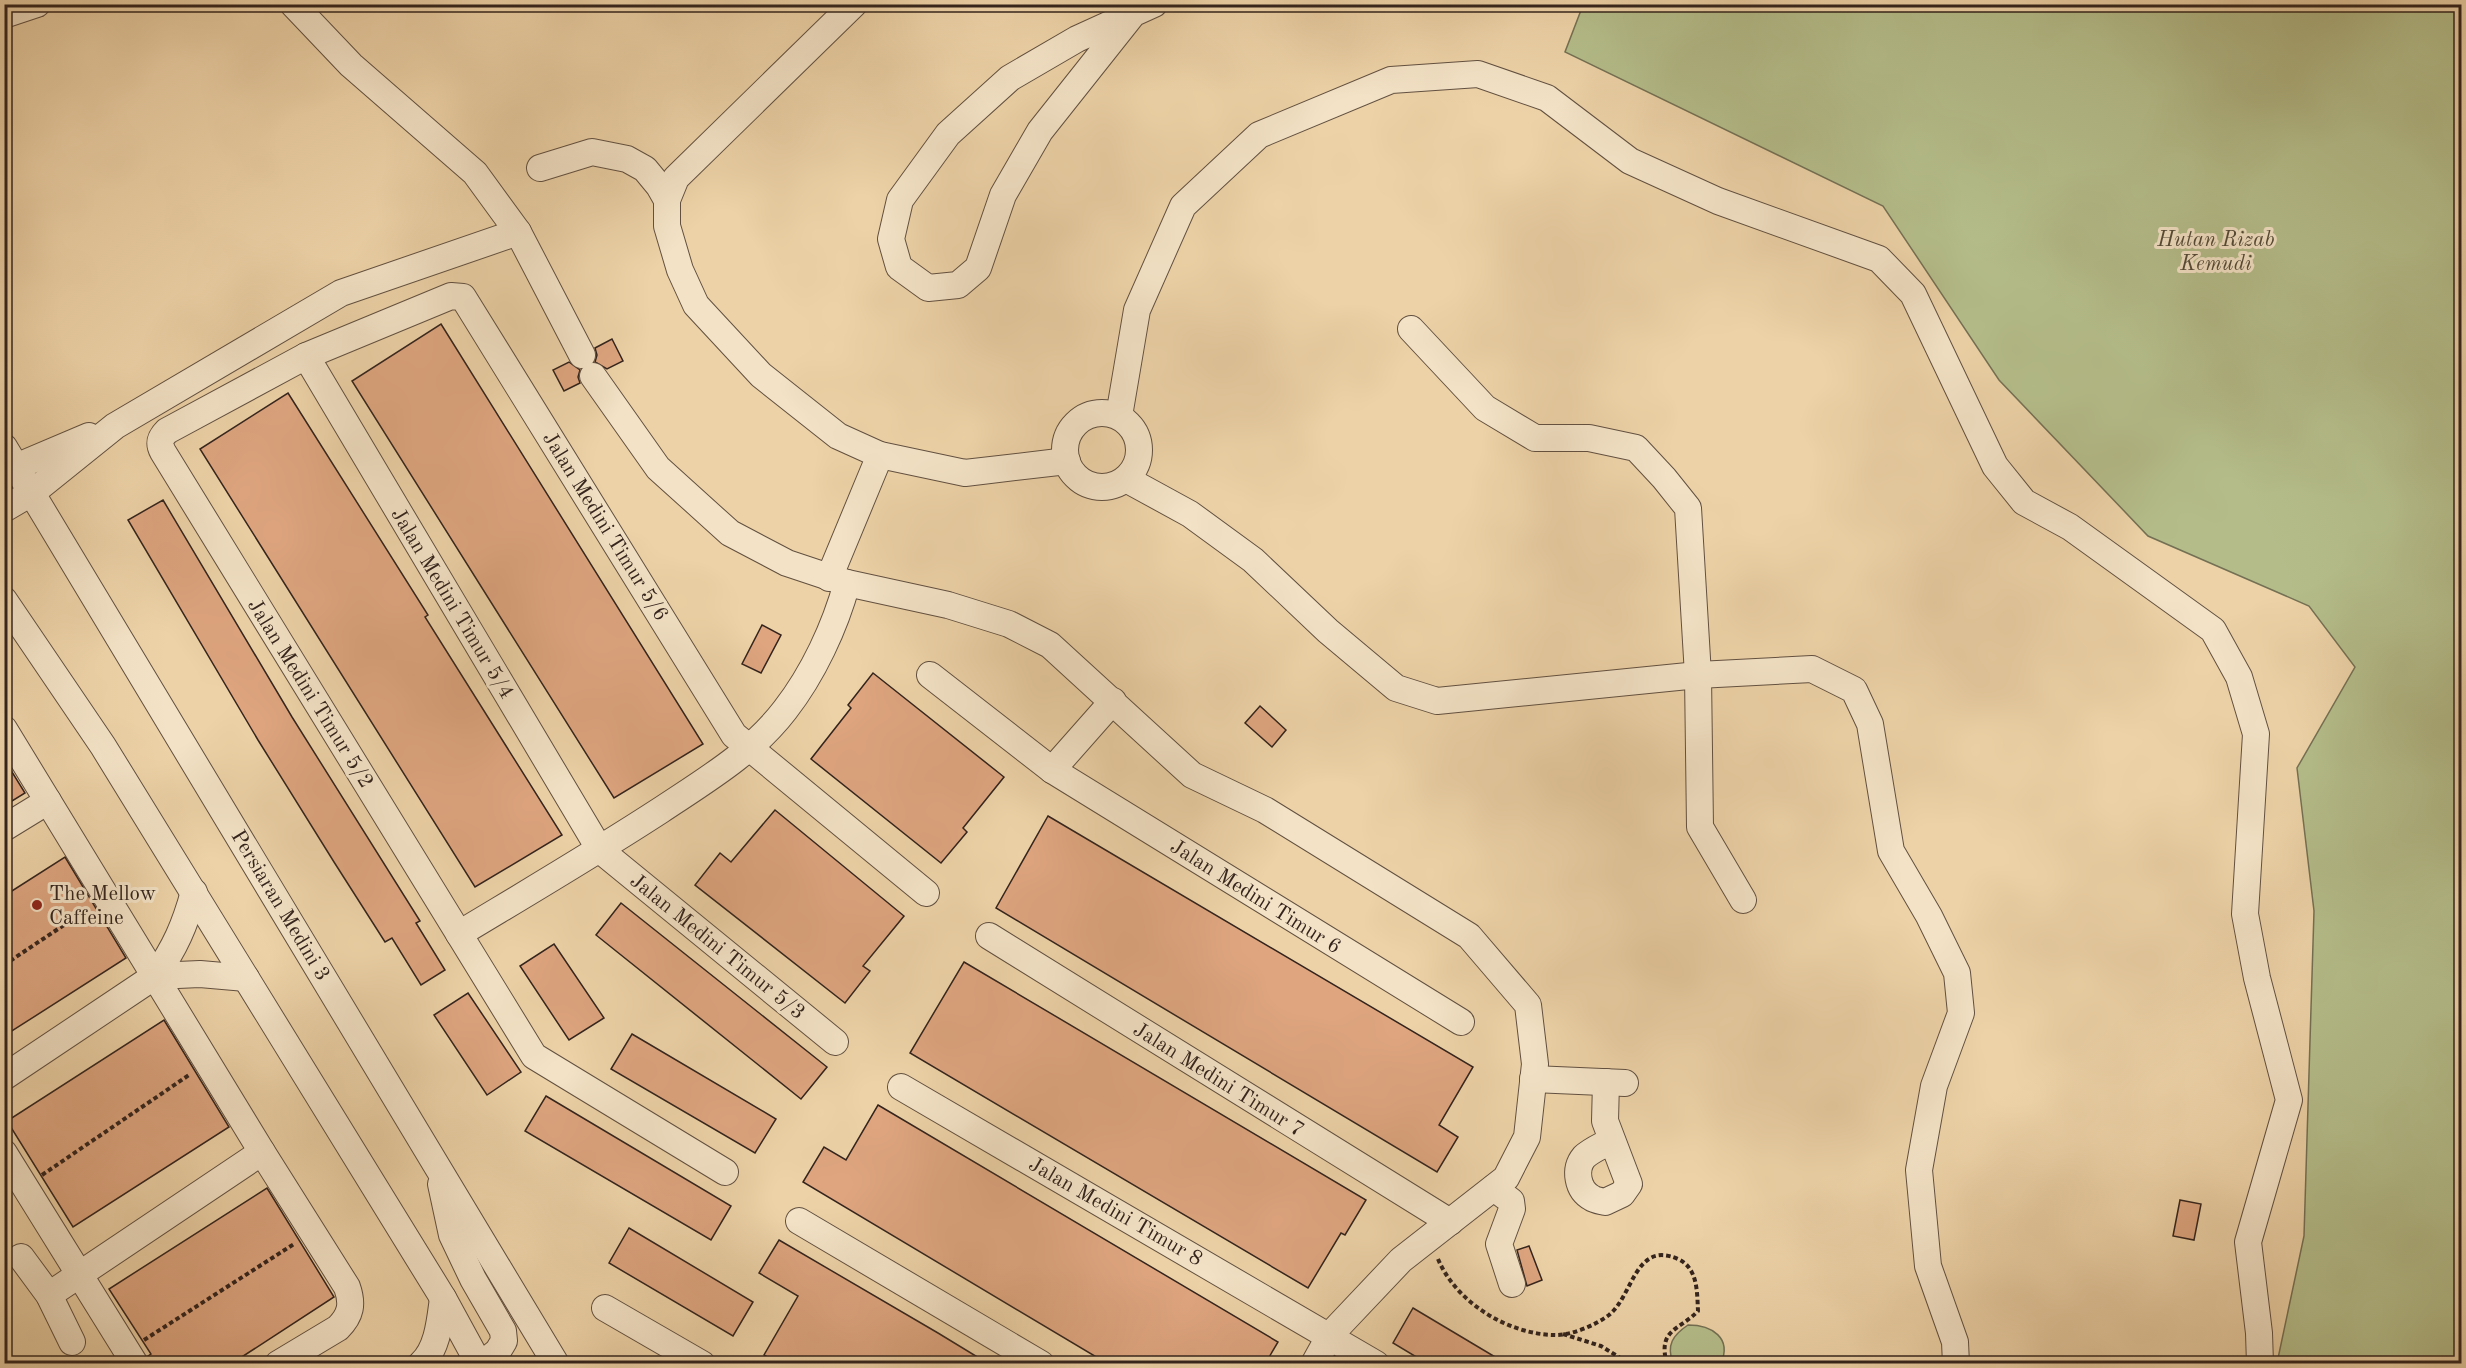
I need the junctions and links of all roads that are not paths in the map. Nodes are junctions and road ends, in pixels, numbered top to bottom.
1 (37, 4) edge
2 (292, 4) edge
3 (854, 4) edge
4 (1143, 10) edge
5 (4, 15) edge
6 (540, 168) dead end
7 (667, 200) junction
8 (518, 232) junction
9 (1411, 329) dead end
10 (306, 356) junction
11 (1119, 416) junction
12 (115, 426) junction
13 (880, 455) junction
14 (9, 461) edge
15 (1066, 462) junction
16 (1126, 479) junction
17 (33, 492) junction
18 (4, 509) edge
19 (838, 580) junction
20 (5, 600) edge
21 (930, 675) dead end
22 (1698, 675) junction
23 (1113, 701) junction
24 (4, 729) edge
25 (748, 748) junction
26 (1052, 770) junction
27 (48, 801) junction
28 (4, 828) edge
29 (600, 850) junction
30 (194, 892) junction
31 (926, 892) dead end
32 (1743, 900) dead end
33 (459, 934) junction
34 (989, 936) dead end
35 (154, 976) junction
36 (246, 978) junction
37 (1461, 1022) dead end
38 (835, 1042) dead end
39 (4, 1077) edge
40 (1533, 1079) junction
41 (901, 1087) dead end
42 (1612, 1140) dead end
43 (262, 1152) junction
44 (436, 1163) junction
45 (12, 1172) edge
46 (725, 1172) dead end
47 (1494, 1188) junction
48 (800, 1221) dead end
49 (1442, 1228) junction
50 (21, 1257) dead end
51 (80, 1275) junction
52 (1512, 1284) dead end
53 (49, 1295) junction
54 (443, 1298) junction
55 (605, 1308) dead end
56 (1330, 1335) junction
57 (72, 1342) dead end
58 (131, 1357) edge
59 (700, 1363) edge
60 (278, 1364) edge
61 (421, 1364) edge
62 (481, 1364) edge
63 (556, 1364) edge
64 (1041, 1364) edge
65 (1314, 1364) edge
66 (1376, 1364) edge
67 (1956, 1364) edge
68 (2260, 1364) edge

1 - 5 street
2 - 8 street
3 - 7 street
4 - 4 street
6 - 7 street
7 - 13 street
8 - 12 street
8 - 19 street
9 - 22 street
10 - 25 street, Jalan Medini Timur 5/6
10 - 29 street, Jalan Medini Timur 5/4
10 - 33 street, Jalan Medini Timur 5/2
11 - 15 street
11 - 16 street
11 - 68 street
12 - 14 street
12 - 17 street
13 - 15 street
13 - 19 street
14 - 17 street, Persiaran Medini 3
15 - 16 street
16 - 22 street
17 - 18 street
17 - 44 street, Persiaran Medini 3
19 - 23 street
19 - 25 street
20 - 30 street
21 - 26 street, Jalan Medini Timur 6
22 - 32 street
22 - 67 street
23 - 26 street
23 - 40 street
24 - 27 street
25 - 29 street
25 - 31 street, Jalan Medini Timur 5/6
26 - 37 street, Jalan Medini Timur 6
27 - 28 street
27 - 35 street
29 - 33 street
29 - 38 street, Jalan Medini Timur 5/3
30 - 35 street
30 - 36 street
33 - 46 street, Jalan Medini Timur 5/2
34 - 49 street, Jalan Medini Timur 7
35 - 36 street
35 - 39 street
35 - 43 street
36 - 54 street
40 - 42 street
40 - 47 street
41 - 56 street, Jalan Medini Timur 8
43 - 51 street
43 - 60 street
44 - 62 street
44 - 63 street, Persiaran Medini 3
45 - 51 street
47 - 49 street
47 - 52 street
48 - 64 street
49 - 56 street
50 - 53 street
51 - 53 street
51 - 58 street
53 - 57 street
54 - 61 street
54 - 62 street
55 - 59 street
56 - 65 street
56 - 66 street, Jalan Medini Timur 8

